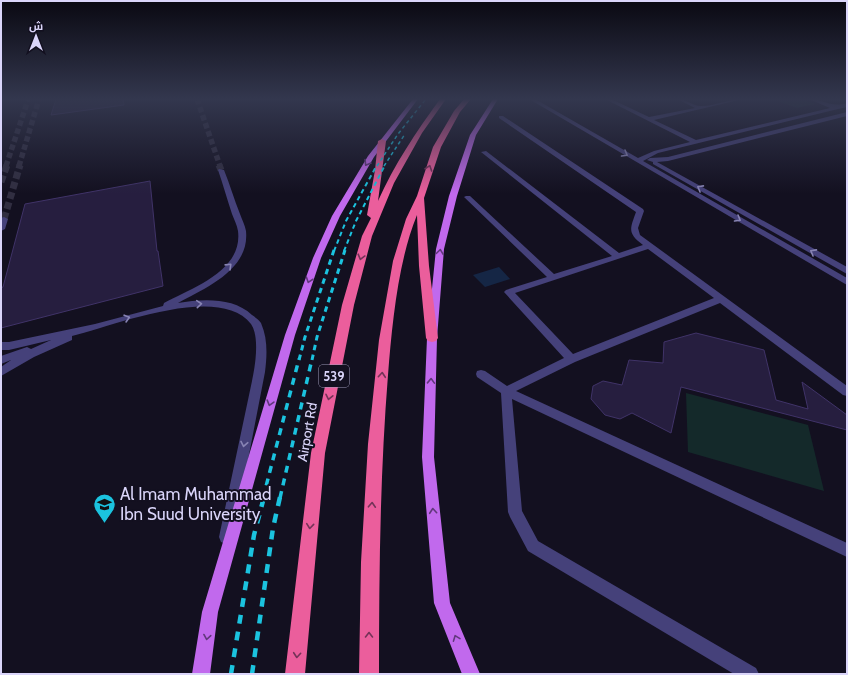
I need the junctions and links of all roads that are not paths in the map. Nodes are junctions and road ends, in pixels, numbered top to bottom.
1 (390, 130) edge
2 (421, 130) edge
3 (447, 130) edge
4 (475, 130) edge
5 (521, 130) edge
6 (590, 130) edge
7 (596, 130) edge
8 (672, 130) edge
9 (743, 130) edge
10 (780, 130) edge
11 (382, 141) junction
12 (695, 142) junction
13 (484, 152) dead end
14 (644, 159) junction
15 (221, 170) tunnel mouth
16 (421, 196) junction
17 (468, 197) dead end
18 (4, 219) dead end
19 (1, 228) edge
20 (367, 236) junction
21 (649, 246) junction
22 (616, 255) junction
23 (847, 272) edge
24 (552, 277) junction
25 (847, 282) edge
26 (720, 299) junction
27 (160, 308) junction
28 (94, 327) junction
29 (72, 335) junction
30 (432, 338) junction
31 (1, 346) edge
32 (571, 359) junction
33 (1, 360) edge
34 (1, 372) edge
35 (481, 374) dead end
36 (506, 391) junction
37 (847, 392) edge
38 (847, 550) edge
39 (210, 612) junction
40 (201, 674) edge
41 (295, 674) edge
42 (369, 674) edge
43 (471, 674) edge
44 (750, 674) edge

1 - 11 main road
2 - 20 highway, Airport Rd / 539
16 -> 3 highway
30 -> 4 main road
5 - 21 street
6 -> 14 street
7 - 14 street
8 - 12 street
9 - 12 street
10 - 14 street
11 - 20 highway
11 -> 39 main road
12 - 14 street
13 - 22 street
23 -> 14 street
14 -> 25 street
27 -> 15 street
16 - 30 highway
42 -> 16 highway
17 - 24 street
18 - 19 street
20 -> 41 highway, Airport Rd / 539
21 - 22 street
21 - 26 street
22 - 24 street
24 - 32 street
26 - 32 street
26 - 37 street
28 -> 27 street
27 -> 39 street
28 - 29 street
28 - 31 street
29 - 33 street
29 - 34 street
43 -> 30 main road
32 - 36 street
35 - 36 street
36 - 38 street
36 - 44 street
39 -> 40 main road

